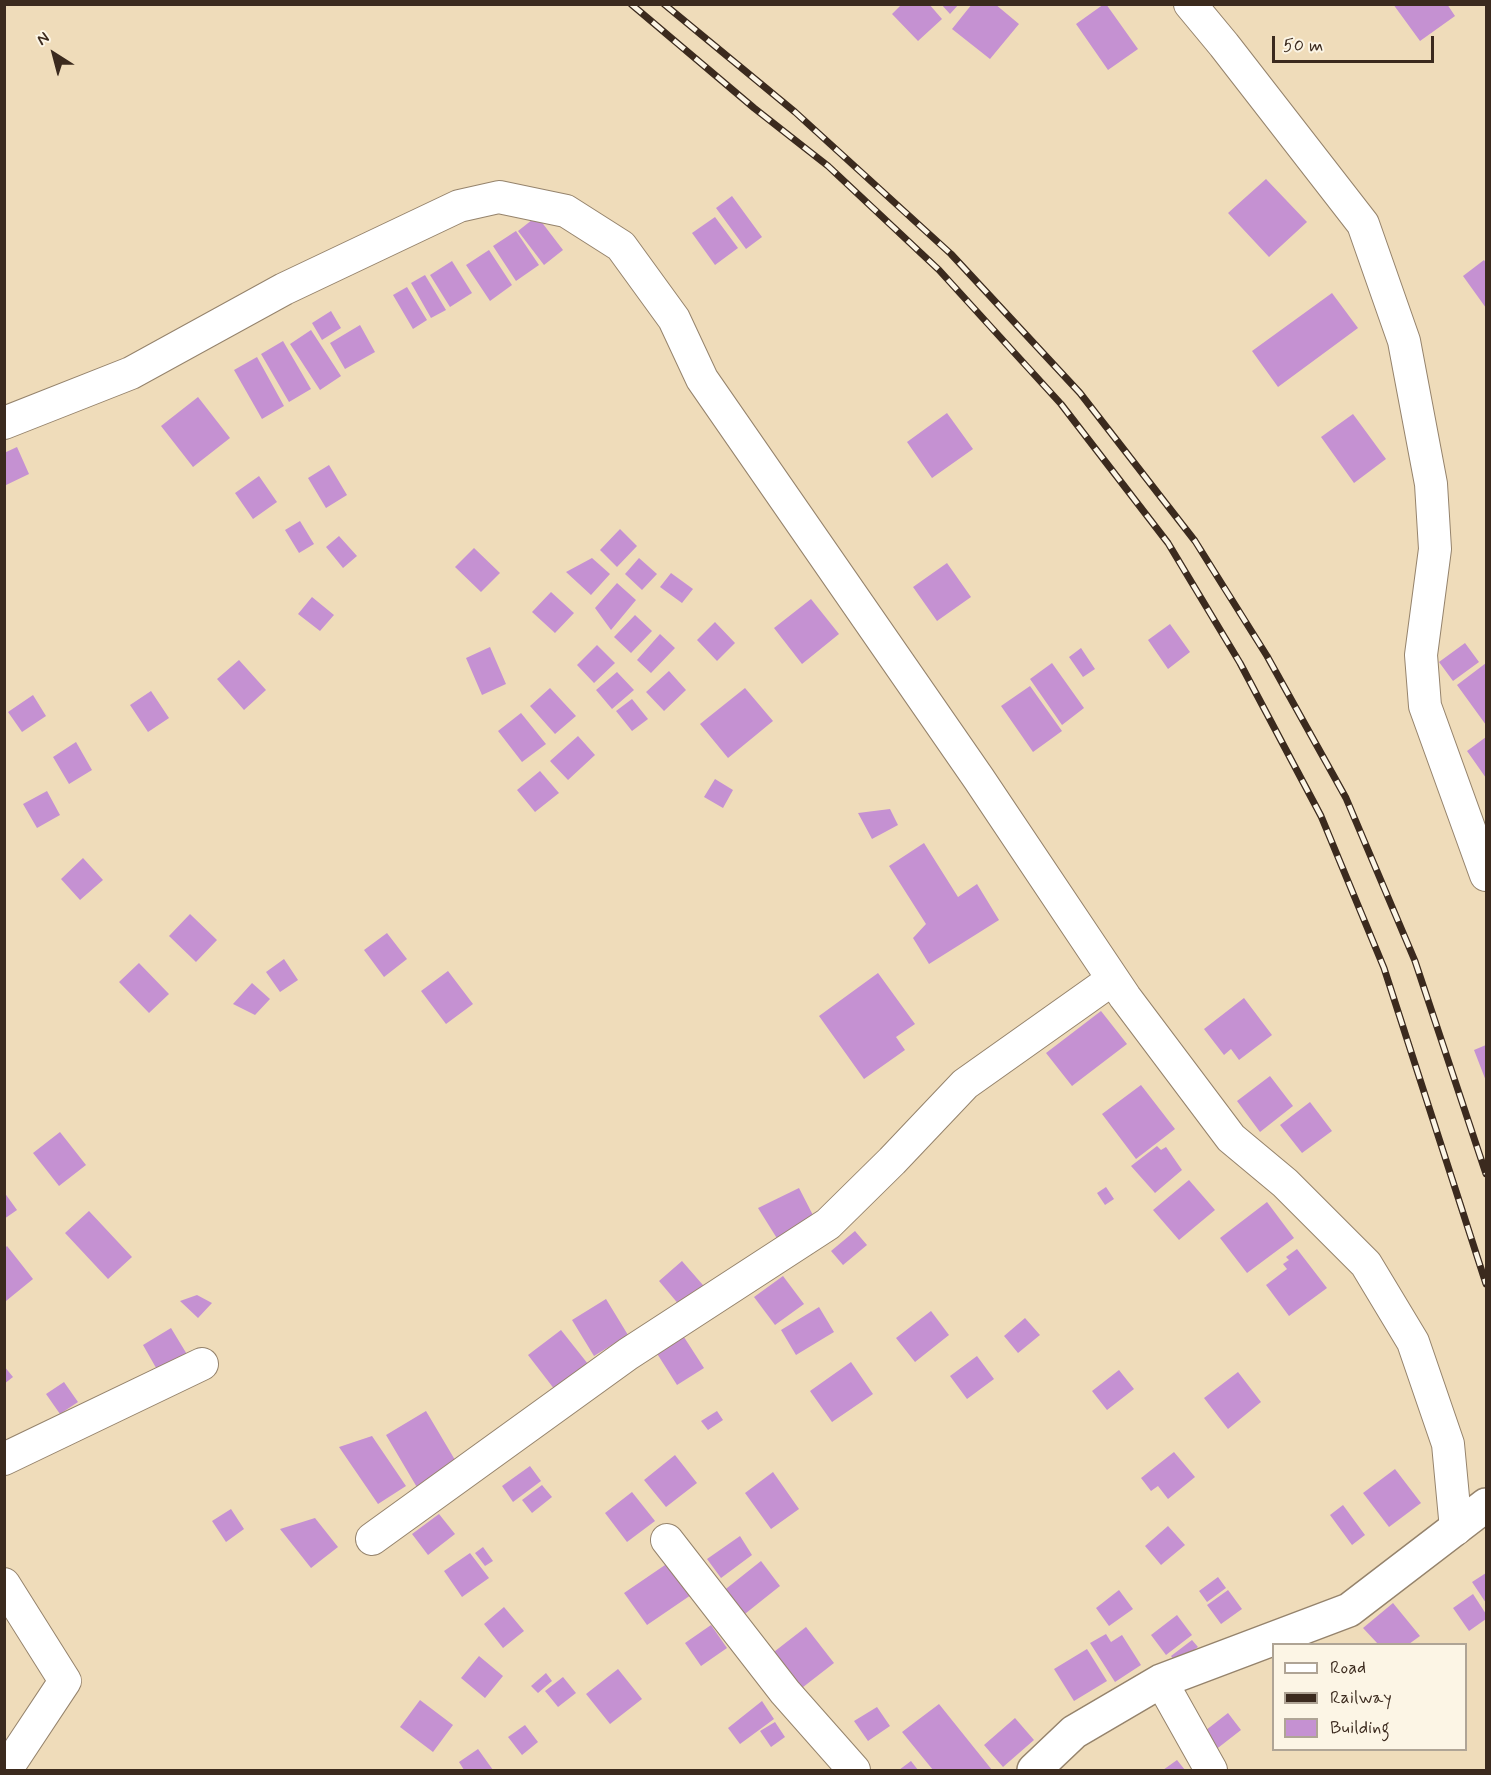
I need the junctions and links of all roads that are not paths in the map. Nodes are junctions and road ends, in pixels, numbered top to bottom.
1 (1190, 4) edge
2 (4, 423) edge
3 (1486, 875) edge
4 (1113, 979) junction
5 (202, 1364) dead end
6 (4, 1459) edge
7 (1486, 1505) edge
8 (1456, 1529) junction
9 (372, 1539) dead end
10 (667, 1540) dead end
11 (4, 1584) edge
12 (1161, 1681) junction
13 (6, 1770) edge
14 (854, 1770) edge
15 (1034, 1770) edge
16 (1211, 1770) edge

1 - 3 street
2 - 4 street
4 - 8 street
4 - 9 street
5 - 6 street
7 - 8 main road
8 - 12 main road
10 - 14 street
11 - 13 street
12 - 15 main road
12 - 16 street

